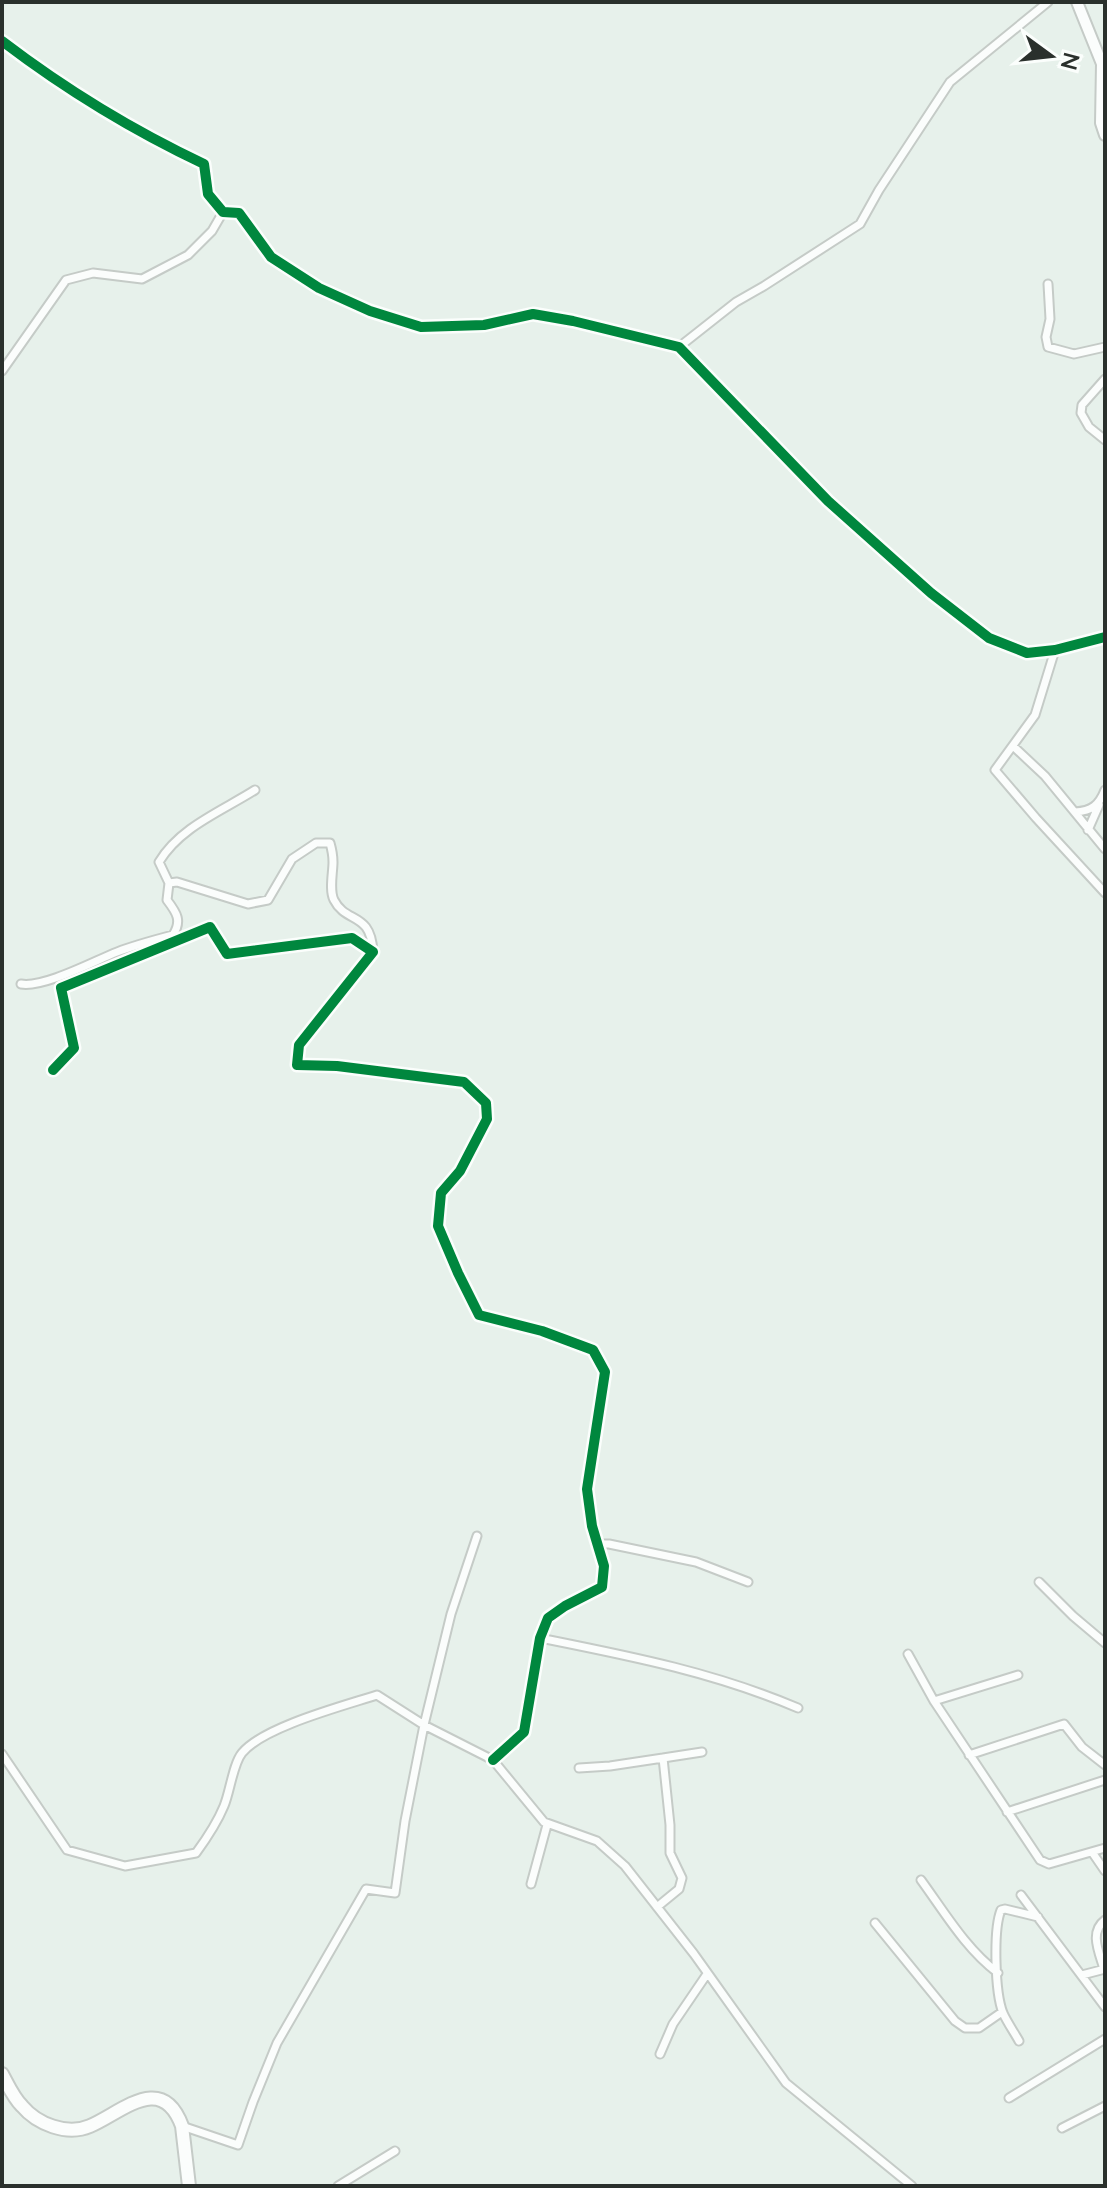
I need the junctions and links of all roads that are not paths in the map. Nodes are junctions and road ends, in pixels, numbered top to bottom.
1 (1048, 2) edge
2 (1077, 2) edge
3 (2, 41) edge
4 (1105, 135) edge
5 (223, 212) junction
6 (1048, 284) dead end
7 (679, 347) junction
8 (1105, 347) edge
9 (2, 371) edge
10 (1105, 379) edge
11 (1105, 440) edge
12 (1105, 637) edge
13 (1055, 650) junction
14 (1013, 746) junction
15 (255, 790) dead end
16 (1105, 790) edge
17 (1099, 803) junction
18 (1075, 812) junction
19 (1088, 830) junction
20 (1105, 849) edge
21 (169, 883) junction
22 (1105, 893) edge
23 (373, 952) junction
24 (21, 984) dead end
25 (53, 1070) dead end
26 (477, 1536) dead end
27 (598, 1544) junction
28 (748, 1582) dead end
29 (1039, 1582) dead end
30 (1105, 1630) edge
31 (1097, 1637) junction
32 (540, 1638) junction
33 (1105, 1643) edge
34 (908, 1654) dead end
35 (1018, 1675) dead end
36 (934, 1701) junction
37 (798, 1708) dead end
38 (424, 1725) junction
39 (702, 1752) dead end
40 (2, 1754) edge
41 (969, 1755) junction
42 (663, 1758) junction
43 (493, 1760) junction
44 (1105, 1765) edge
45 (579, 1768) dead end
46 (1105, 1780) edge
47 (1007, 1812) junction
48 (547, 1825) junction
49 (1105, 1848) edge
50 (1092, 1852) junction
51 (1105, 1871) edge
52 (921, 1880) dead end
53 (531, 1884) dead end
54 (1021, 1895) dead end
55 (657, 1907) junction
56 (1038, 1917) junction
57 (1105, 1920) edge
58 (875, 1923) dead end
59 (1105, 1969) edge
60 (998, 1973) junction
61 (707, 1974) junction
62 (1082, 1975) junction
63 (1105, 2007) edge
64 (1002, 2012) junction
65 (1105, 2039) edge
66 (1019, 2041) dead end
67 (660, 2054) dead end
68 (2, 2074) edge
69 (1009, 2098) dead end
70 (1105, 2106) edge
71 (182, 2126) junction
72 (1062, 2128) dead end
73 (395, 2151) dead end
74 (189, 2186) edge
75 (338, 2186) edge
76 (912, 2186) edge

1 - 7 street
2 - 4 street
3 - 5 street
5 - 7 street
5 - 9 street
6 - 8 street
7 - 13 street
10 - 11 street
12 - 13 street
13 - 14 street
14 - 18 street
14 - 22 street
15 - 21 street
16 - 17 street
17 - 18 street
17 - 19 street
18 - 19 street
19 - 20 street
21 - 23 street
21 - 24 street
23 - 25 street
23 - 27 street
26 - 38 street
27 - 28 street
27 - 32 street
29 - 31 street
30 - 31 street
31 - 33 street
32 - 37 street
32 - 43 street
34 - 36 street
35 - 36 street
36 - 41 street
38 - 40 street
38 - 43 street
38 - 71 street
39 - 42 street
41 - 44 street
41 - 47 street
42 - 45 street
42 - 55 street
43 - 48 street
46 - 47 street
47 - 50 street
48 - 53 street
48 - 55 street
49 - 50 street
50 - 51 street
52 - 60 street
54 - 56 street
55 - 61 street
56 - 60 street
56 - 62 street
57 - 59 street
58 - 64 street
59 - 62 street
60 - 64 street
61 - 67 street
61 - 76 street
62 - 63 street
64 - 66 street
65 - 69 street
68 - 71 main road
70 - 72 street
71 - 74 main road
73 - 75 street

